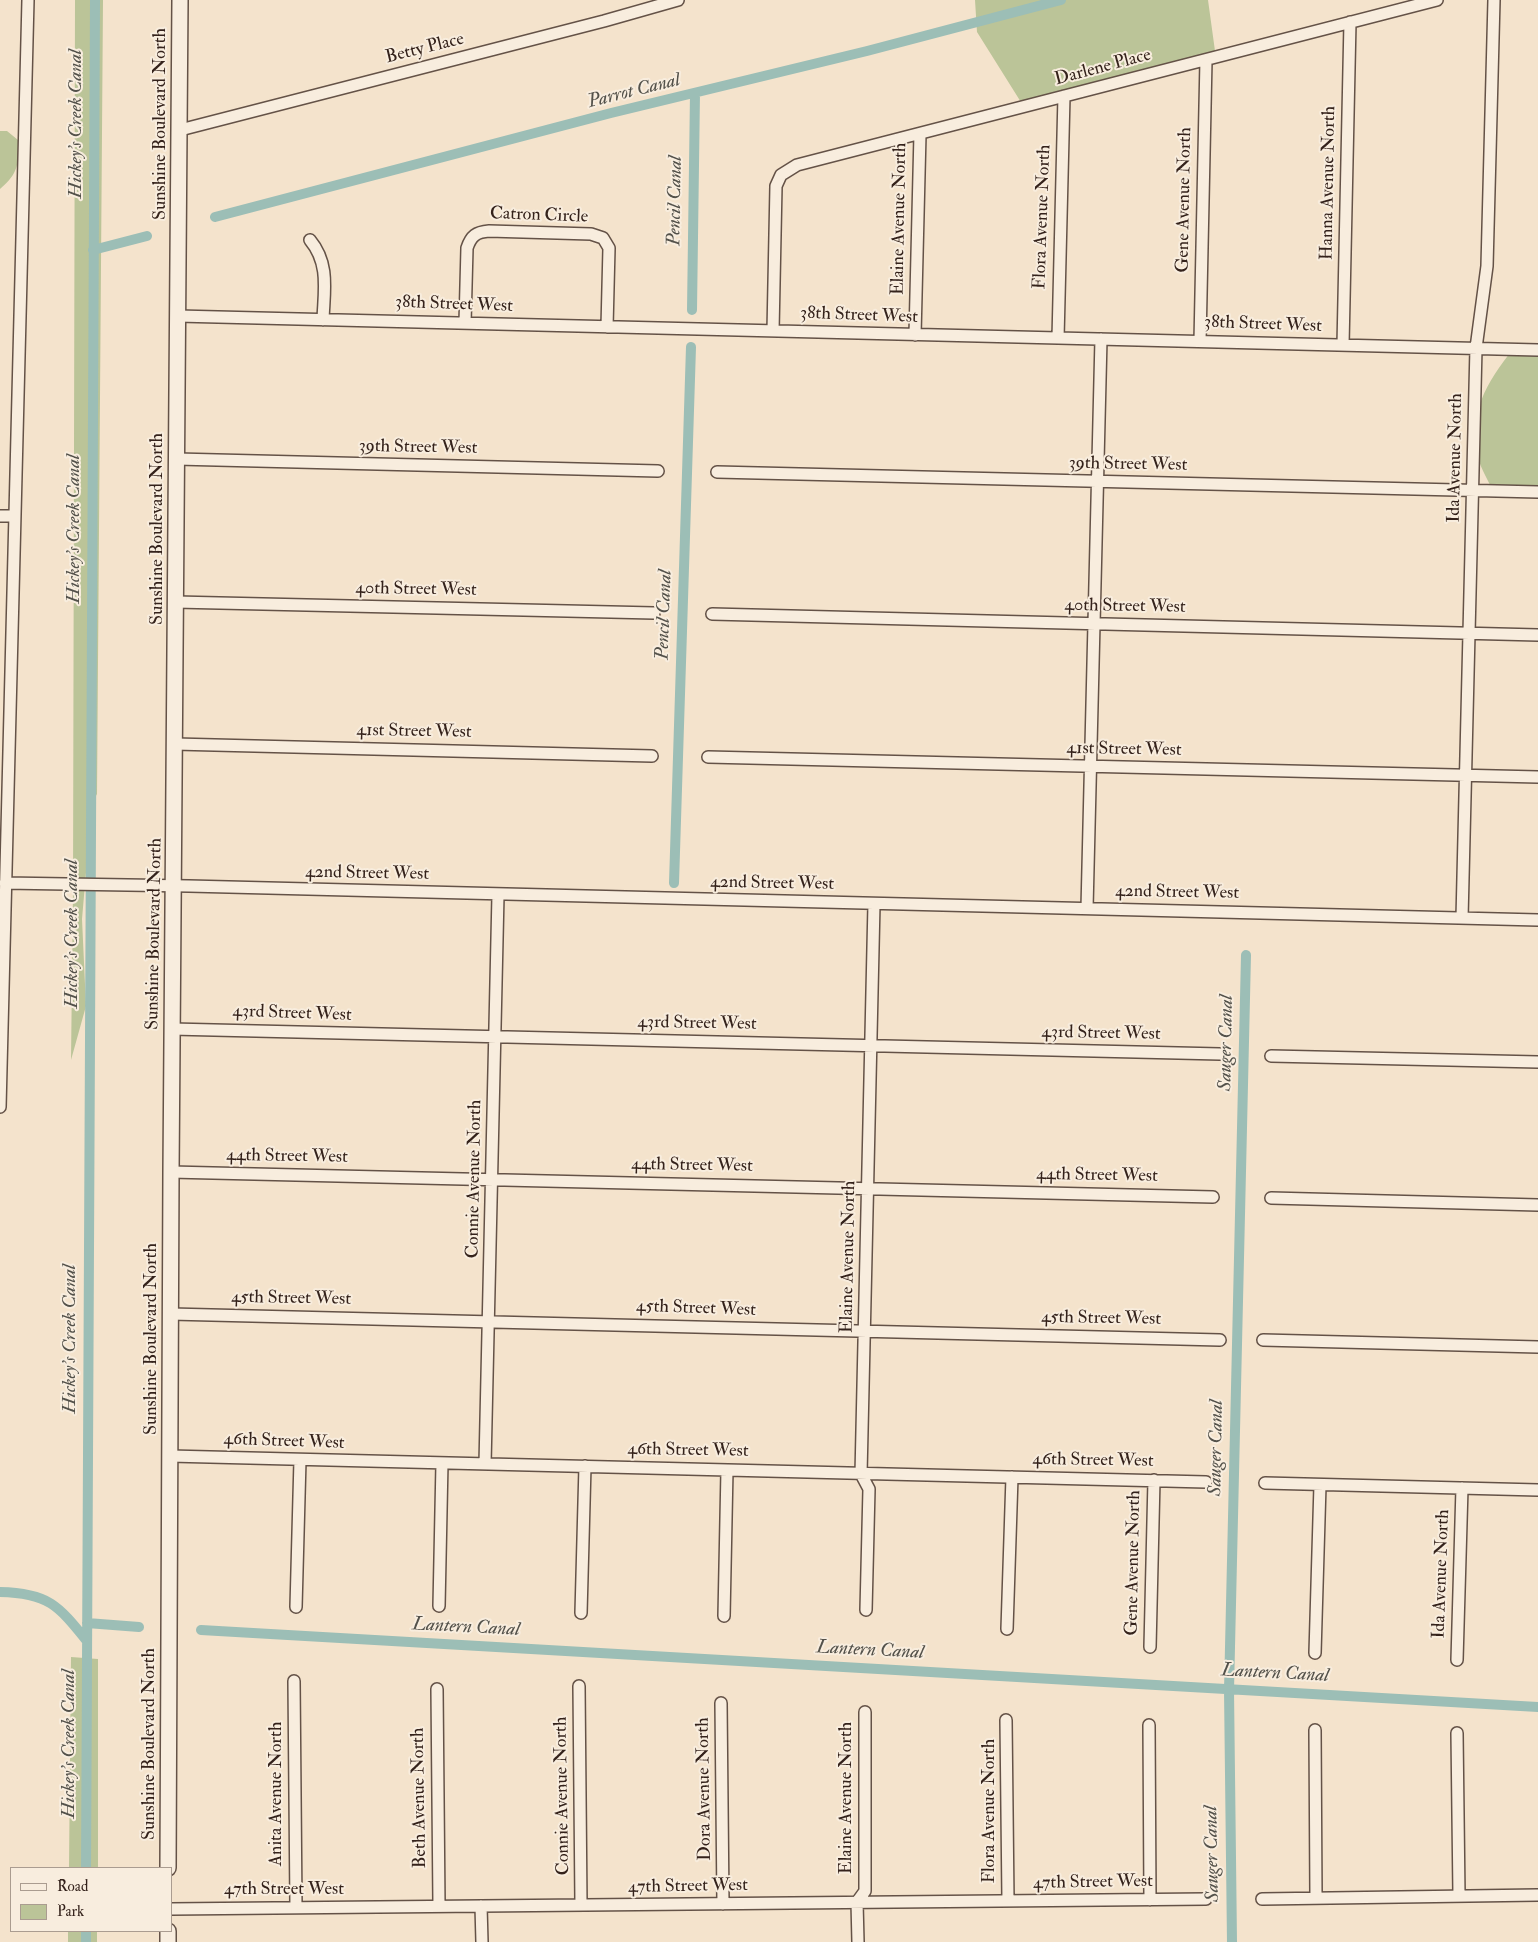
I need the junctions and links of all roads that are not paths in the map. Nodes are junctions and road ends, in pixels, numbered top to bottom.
1 (28, 0) edge
2 (180, 0) edge
3 (678, 0) edge
4 (1437, 0) edge
5 (1494, 0) edge
6 (1350, 22) junction
7 (1206, 60) junction
8 (1064, 96) junction
9 (180, 130) junction
10 (920, 134) junction
11 (310, 240) dead end
12 (178, 316) junction
13 (323, 320) junction
14 (465, 323) junction
15 (607, 327) junction
16 (773, 331) junction
17 (915, 335) junction
18 (1058, 338) junction
19 (1101, 339) junction
20 (1200, 341) junction
21 (1343, 345) junction
22 (1476, 348) junction
23 (1538, 350) edge
24 (177, 459) junction
25 (658, 471) dead end
26 (717, 472) dead end
27 (1097, 482) junction
28 (1473, 490) junction
29 (1538, 492) edge
30 (0, 516) edge
31 (15, 516) junction
32 (176, 602) junction
33 (654, 613) dead end
34 (712, 614) dead end
35 (1094, 624) junction
36 (1469, 633) junction
37 (1538, 635) edge
38 (175, 744) junction
39 (652, 756) dead end
40 (708, 757) dead end
41 (1090, 767) junction
42 (1466, 776) junction
43 (1538, 777) edge
44 (5, 883) junction
45 (174, 886) junction
46 (498, 895) junction
47 (874, 904) junction
48 (1087, 908) junction
49 (1462, 918) junction
50 (1538, 920) edge
51 (172, 1029) junction
52 (495, 1037) junction
53 (871, 1046) junction
54 (1220, 1054) dead end
55 (1271, 1056) dead end
56 (1538, 1062) edge
57 (0, 1092) edge
58 (0, 1107) edge
59 (171, 1172) junction
60 (492, 1179) junction
61 (868, 1188) junction
62 (1213, 1197) dead end
63 (1271, 1198) dead end
64 (1538, 1205) edge
65 (170, 1314) junction
66 (489, 1321) junction
67 (865, 1332) junction
68 (1220, 1340) dead end
69 (1263, 1340) dead end
70 (1538, 1347) edge
71 (170, 1456) junction
72 (300, 1460) junction
73 (442, 1463) junction
74 (485, 1464) junction
75 (585, 1466) junction
76 (727, 1470) junction
77 (861, 1474) junction
78 (1012, 1477) junction
79 (1154, 1480) junction
80 (1206, 1482) dead end
81 (1265, 1483) dead end
82 (1320, 1484) junction
83 (1462, 1488) junction
84 (1538, 1490) edge
85 (439, 1606) dead end
86 (296, 1607) dead end
87 (866, 1610) dead end
88 (581, 1613) dead end
89 (724, 1616) dead end
90 (1008, 1629) dead end
91 (1150, 1647) dead end
92 (1315, 1653) dead end
93 (1457, 1660) dead end
94 (294, 1681) dead end
95 (579, 1686) dead end
96 (437, 1689) dead end
97 (721, 1703) dead end
98 (865, 1712) dead end
99 (1006, 1720) dead end
100 (1150, 1725) dead end
101 (1315, 1730) dead end
102 (1457, 1733) dead end
103 (168, 1867) edge
104 (1459, 1896) junction
105 (1538, 1896) edge
106 (1316, 1898) junction
107 (1206, 1899) dead end
108 (1262, 1899) dead end
109 (1150, 1900) junction
110 (1008, 1901) junction
111 (857, 1902) junction
112 (723, 1904) junction
113 (581, 1905) junction
114 (439, 1906) junction
115 (482, 1906) junction
116 (172, 1908) edge
117 (296, 1908) junction
118 (482, 1942) edge
119 (858, 1942) edge

1 - 31 street
2 - 9 street, Sunshine Boulevard North
3 - 9 street, Betty Place
4 - 6 street, Darlene Place
5 - 22 street, Ida Avenue North
6 - 7 street, Darlene Place
6 - 21 street, Hanna Avenue North
7 - 8 street, Darlene Place
7 - 20 street, Gene Avenue North
8 - 10 street, Darlene Place
8 - 18 street, Flora Avenue North
9 - 12 street, Sunshine Boulevard North
10 - 16 street, Darlene Place
10 - 17 street, Elaine Avenue North
11 - 13 street
12 - 13 street, 38th Street West
12 - 24 street, Sunshine Boulevard North
13 - 14 street, 38th Street West
14 - 15 street, 38th Street West
14 - 15 street, Catron Circle
15 - 16 street, 38th Street West
16 - 17 street, 38th Street West
17 - 18 street, 38th Street West
18 - 19 street, 38th Street West
19 - 20 street, 38th Street West
19 - 27 street
20 - 21 street, 38th Street West
21 - 22 street, 38th Street West
22 - 23 street, 38th Street West
22 - 28 street, Ida Avenue North
24 - 25 street, 39th Street West
24 - 32 street, Sunshine Boulevard North
26 - 27 street, 39th Street West
27 - 28 street, 39th Street West
27 - 35 street
28 - 29 street, 39th Street West
28 - 36 street, Ida Avenue North
30 - 31 street
31 - 44 street
32 - 33 street, 40th Street West
32 - 38 street, Sunshine Boulevard North
34 - 35 street, 40th Street West
35 - 36 street, 40th Street West
35 - 41 street
36 - 37 street, 40th Street West
36 - 42 street, Ida Avenue North
38 - 39 street, 41st Street West
38 - 45 street, Sunshine Boulevard North
40 - 41 street, 41st Street West
41 - 42 street, 41st Street West
41 - 48 street
42 - 43 street, 41st Street West
42 - 49 street, Ida Avenue North
44 - 45 street, 42nd Street West
44 - 57 street
45 - 46 street, 42nd Street West
45 - 51 street, Sunshine Boulevard North
46 - 47 street, 42nd Street West
46 - 52 street, Connie Avenue North
47 - 48 street, 42nd Street West
47 - 53 street, Elaine Avenue North
48 - 49 street, 42nd Street West
49 - 50 street, 42nd Street West
51 - 52 street, 43rd Street West
51 - 59 street, Sunshine Boulevard North
52 - 53 street, 43rd Street West
52 - 60 street, Connie Avenue North
53 - 54 street, 43rd Street West
53 - 61 street, Elaine Avenue North
55 - 56 street
57 - 58 street
59 - 60 street, 44th Street West
59 - 65 street, Sunshine Boulevard North
60 - 61 street, 44th Street West
60 - 66 street, Connie Avenue North
61 - 62 street, 44th Street West
61 - 67 street, Elaine Avenue North
63 - 64 street
65 - 66 street, 45th Street West
65 - 71 street, Sunshine Boulevard North
66 - 67 street, 45th Street West
66 - 74 street, Connie Avenue North
67 - 68 street, 45th Street West
67 - 77 street, Elaine Avenue North
69 - 70 street
71 - 72 street, 46th Street West
71 - 103 street, Sunshine Boulevard North
72 - 73 street, 46th Street West
72 - 86 street
73 - 74 street, 46th Street West
73 - 85 street
74 - 75 street, 46th Street West
75 - 76 street, 46th Street West
75 - 88 street
76 - 77 street, 46th Street West
76 - 89 street
77 - 78 street, 46th Street West
77 - 87 street, Elaine Avenue North
78 - 79 street, 46th Street West
78 - 90 street
79 - 80 street, 46th Street West
79 - 91 street, Gene Avenue North
81 - 82 street
82 - 83 street
82 - 92 street
83 - 84 street
83 - 93 street, Ida Avenue North
94 - 117 street, Anita Avenue North
95 - 113 street, Connie Avenue North
96 - 114 street, Beth Avenue North
97 - 112 street, Dora Avenue North
98 - 111 street, Elaine Avenue North
99 - 110 street, Flora Avenue North
100 - 109 street
101 - 106 street
102 - 104 street
104 - 105 street
104 - 106 street
106 - 108 street
107 - 109 street, 47th Street West
109 - 110 street, 47th Street West
110 - 111 street, 47th Street West
111 - 112 street, 47th Street West
111 - 119 street, Elaine Avenue North
112 - 113 street, 47th Street West
113 - 115 street, 47th Street West
114 - 115 street, 47th Street West
114 - 117 street, 47th Street West
115 - 118 street
116 - 117 street, 47th Street West

